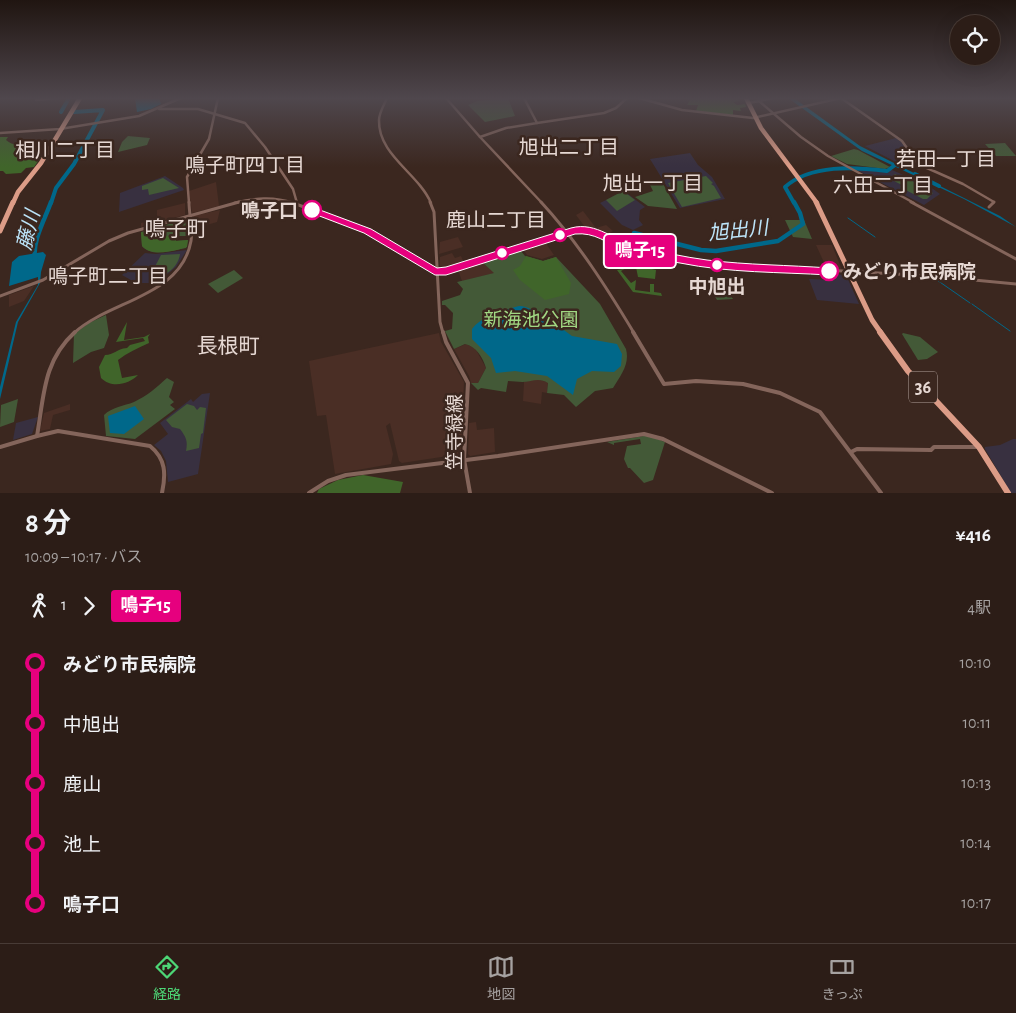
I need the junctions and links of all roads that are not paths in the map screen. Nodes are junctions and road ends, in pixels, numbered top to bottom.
1 (66, 121) edge
2 (108, 121) edge
3 (213, 121) edge
4 (240, 121) edge
5 (379, 121) edge
6 (466, 121) edge
7 (551, 121) edge
8 (755, 121) edge
9 (783, 121) edge
10 (874, 121) edge
11 (537, 123) joint
12 (61, 129) junction
13 (0, 133) edge
14 (480, 137) junction
15 (297, 204) junction
16 (989, 207) dead end
17 (189, 216) junction
18 (0, 223) edge
19 (0, 231) edge
20 (567, 233) junction
21 (1016, 259) edge
22 (437, 272) junction
23 (848, 272) junction
24 (1016, 284) edge
25 (0, 296) edge
26 (37, 436) junction
27 (0, 447) edge
28 (977, 447) junction
29 (850, 452) junction
30 (464, 459) junction
31 (162, 493) edge
32 (310, 493) edge
33 (470, 493) edge
34 (772, 493) edge
35 (881, 493) edge
36 (1007, 493) edge

1 - 12 main road
2 - 12 street
3 - 17 street
4 - 15 street
5 - 22 street, 笠寺緑線
6 - 14 street
7 - 11 street
8 - 23 main road, 36
9 - 21 street
10 - 16 street
11 - 14 street
12 - 13 street
12 - 18 main road
12 - 19 main road
14 - 20 street
15 - 17 street
15 - 22 street
17 - 25 street
17 - 26 street
20 - 22 street
20 - 23 street
20 - 29 street
22 - 30 street, 笠寺緑線
23 - 24 street
23 - 28 main road, 36
26 - 27 street
26 - 31 street
28 - 29 street
28 - 36 main road, 36
29 - 35 street
30 - 32 street
30 - 33 street, 笠寺緑線
30 - 34 street

